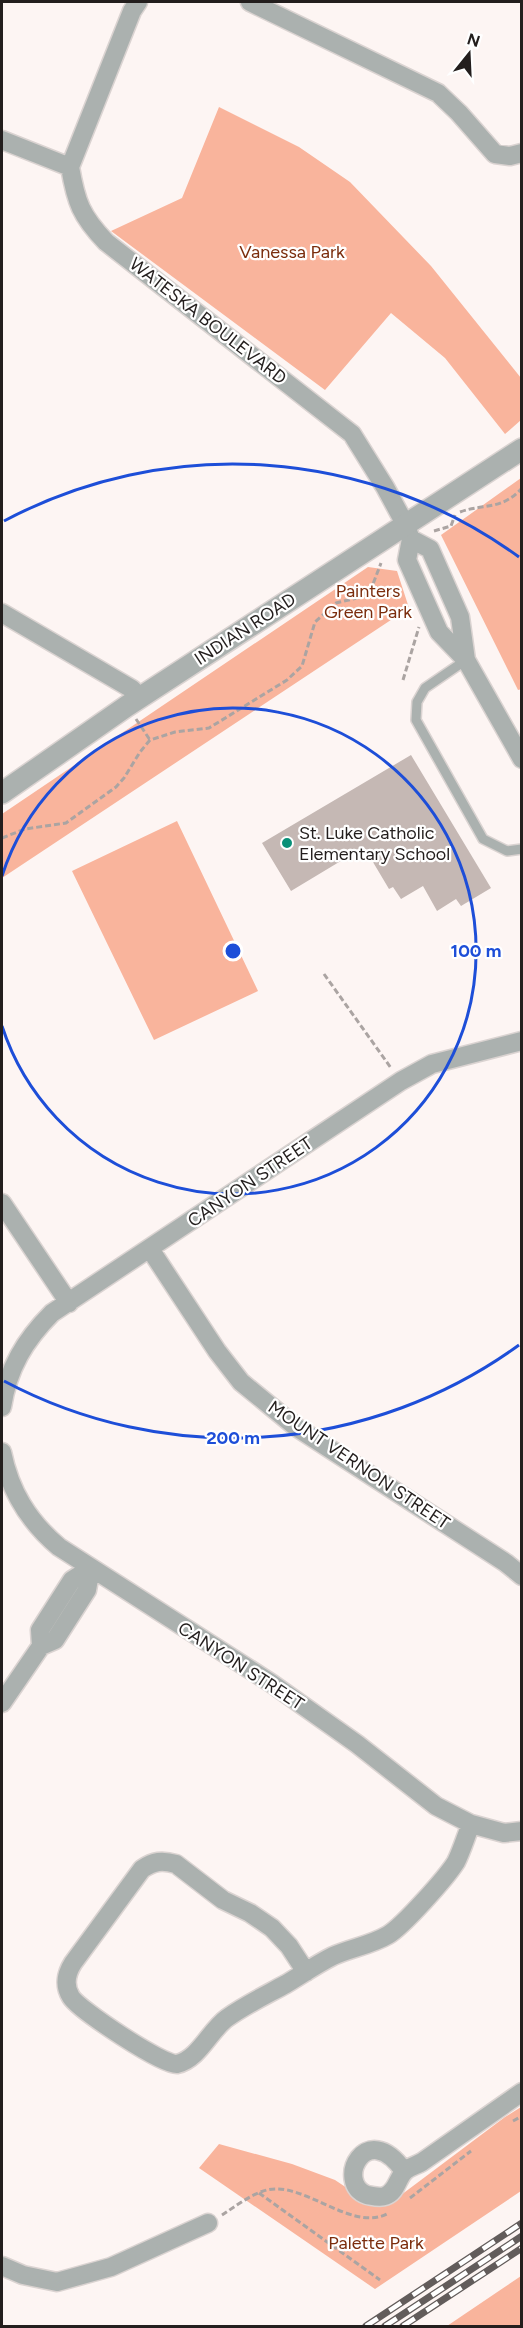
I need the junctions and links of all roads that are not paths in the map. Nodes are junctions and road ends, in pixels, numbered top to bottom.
1 (138, 2) edge
2 (250, 2) edge
3 (2, 140) edge
4 (522, 153) edge
5 (70, 167) junction
6 (522, 449) edge
7 (408, 532) junction
8 (2, 613) edge
9 (466, 660) junction
10 (134, 702) junction
11 (522, 759) edge
12 (2, 793) edge
13 (522, 849) edge
14 (522, 1041) edge
15 (2, 1203) edge
16 (150, 1249) junction
17 (69, 1303) junction
18 (2, 1407) edge
19 (2, 1452) edge
20 (91, 1568) junction
21 (522, 1576) edge
22 (2, 1702) edge
23 (471, 1824) junction
24 (522, 1831) edge
25 (306, 1972) junction
26 (522, 2092) edge
27 (405, 2171) dead end
28 (208, 2223) dead end
29 (2, 2266) edge

1 - 5 street
2 - 4 street
3 - 5 street
5 - 7 street, WATESKA BOULEVARD
6 - 7 street, INDIAN ROAD
7 - 9 street
7 - 9 street
7 - 10 street, INDIAN ROAD
8 - 10 street
9 - 11 street
9 - 13 lane
10 - 12 street, INDIAN ROAD
14 - 16 street, CANYON STREET
15 - 17 street
16 - 17 street, CANYON STREET
16 - 21 street, MOUNT VERNON STREET
17 - 18 street, CANYON STREET
19 - 20 street, CANYON STREET
20 - 22 street
20 - 23 street, CANYON STREET
23 - 24 street, CANYON STREET
23 - 25 street
25 - 25 street
26 - 27 street
28 - 29 street

